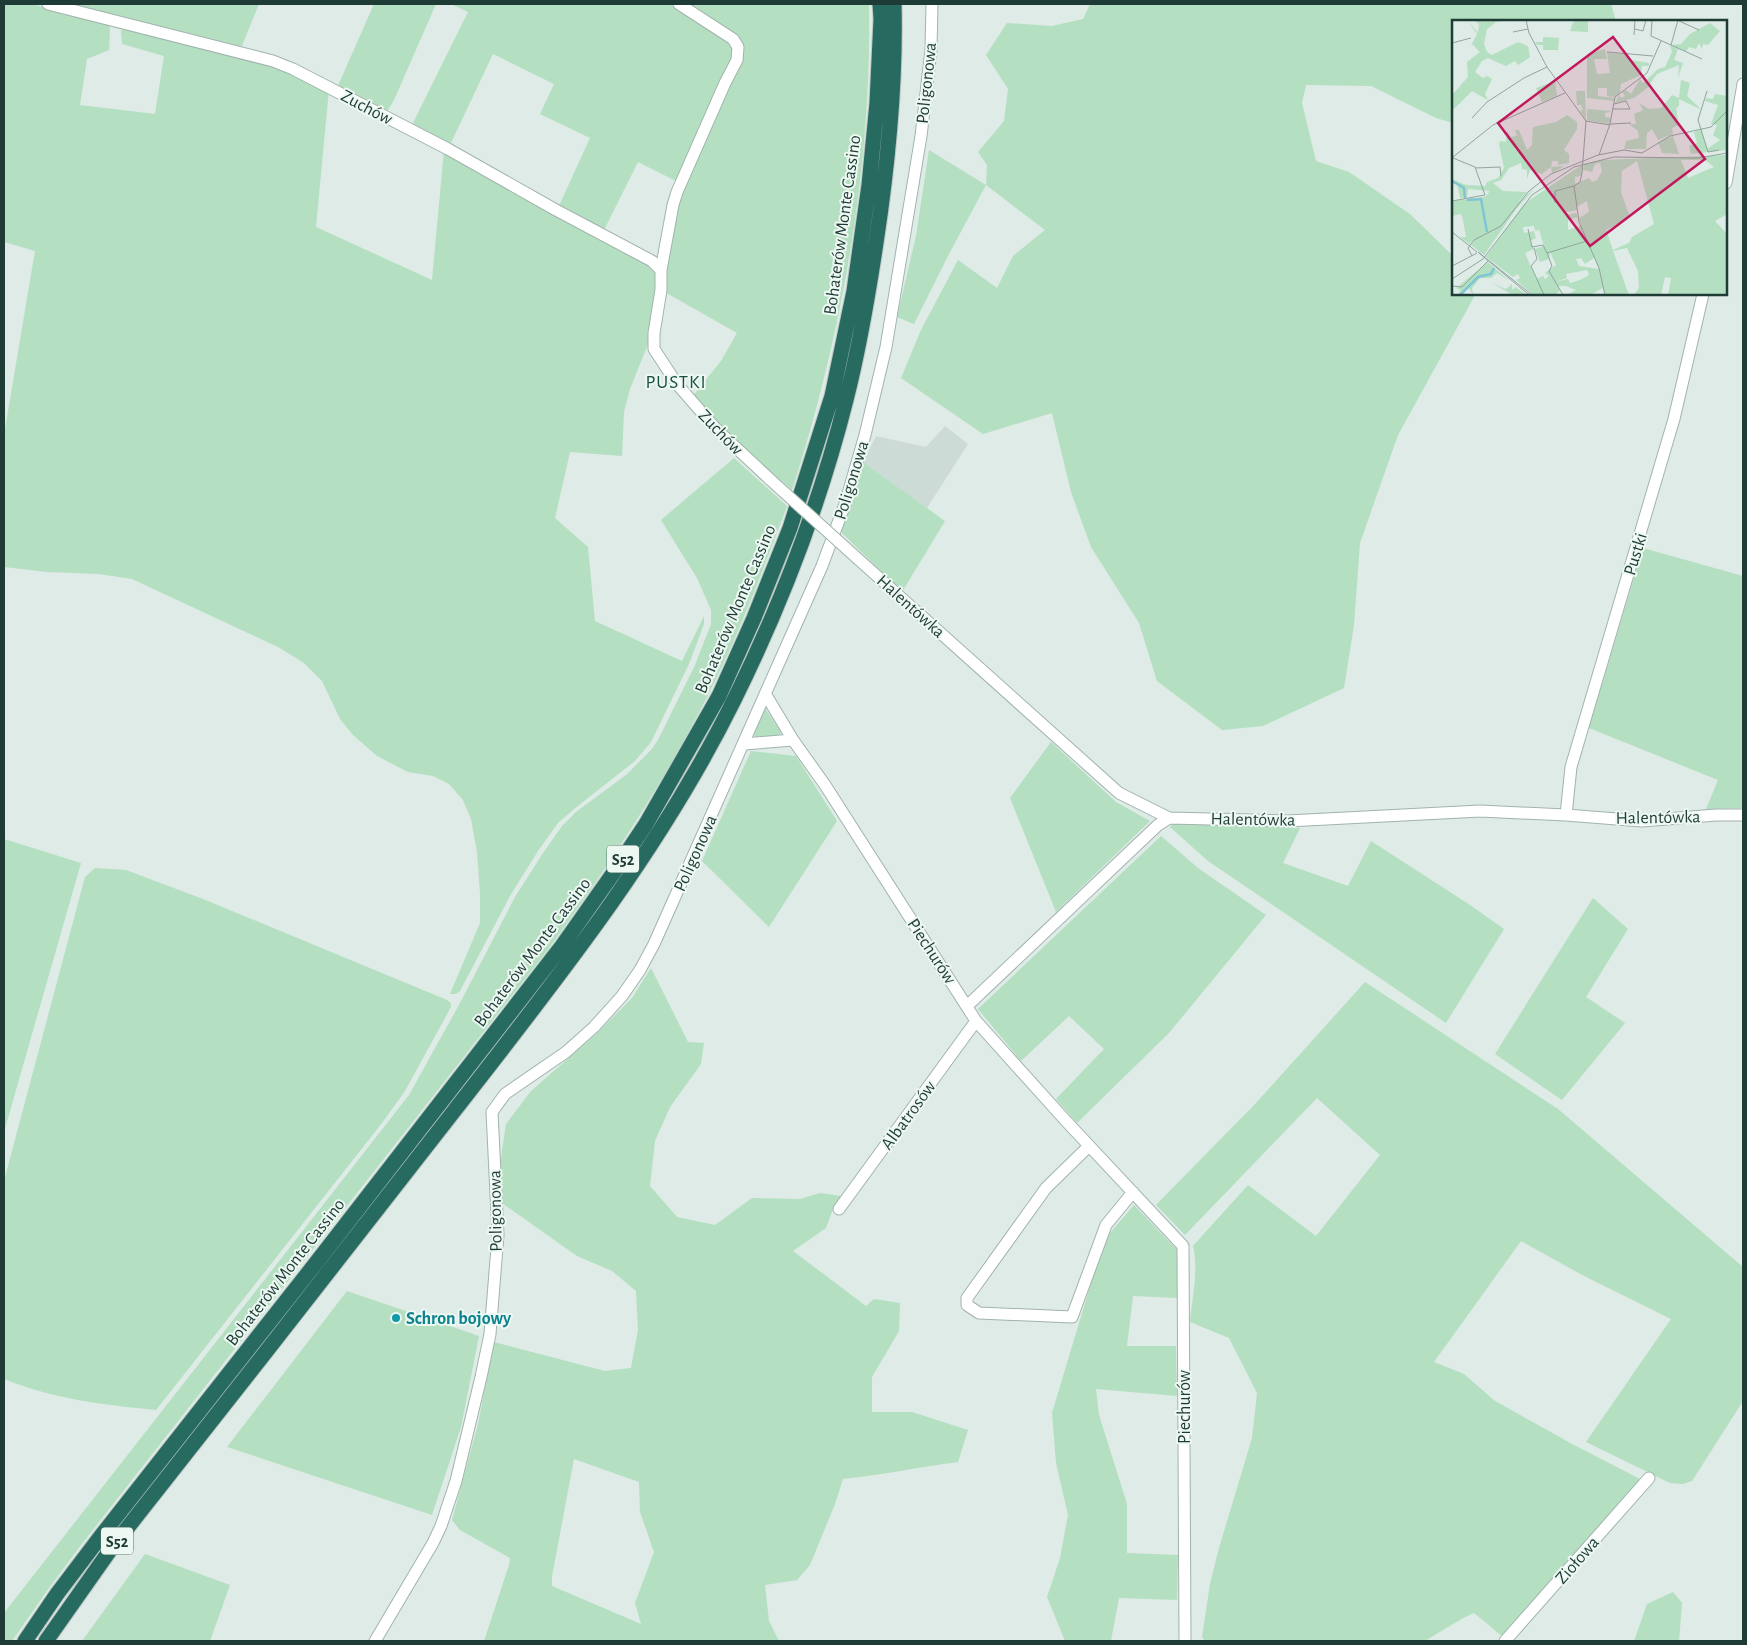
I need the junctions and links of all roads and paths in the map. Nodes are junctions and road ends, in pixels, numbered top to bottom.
1 (48, 4) edge
2 (679, 4) edge
3 (880, 4) edge
4 (894, 4) edge
5 (932, 4) edge
6 (68, 6) edge
7 (1743, 84) edge
8 (1727, 177) edge
9 (661, 270) junction
10 (1703, 295) edge
11 (858, 559) joint
12 (766, 695) junction
13 (792, 740) junction
14 (744, 744) junction
15 (1566, 815) junction
16 (1743, 815) edge
17 (1169, 818) junction
18 (967, 1006) junction
19 (976, 1022) junction
20 (1090, 1146) junction
21 (1133, 1192) junction
22 (839, 1209) dead end
23 (1649, 1478) dead end
24 (25, 1641) edge
25 (46, 1641) edge
26 (376, 1641) edge
27 (1185, 1641) edge
28 (1505, 1641) edge

1 - 6 street, Zuchów
2 - 9 street, Zuchów
3 - 24 highway, Bohaterów Monte Cassino / S52
4 - 25 highway, Bohaterów Monte Cassino / S52
5 - 12 street, Poligonowa
6 - 9 street, Zuchów
7 - 8 street
9 - 11 street, Zuchów, bridge
10 - 15 street, Pustki
11 - 17 street, Halentówka
12 - 13 street, Piechurów
12 - 14 street, Poligonowa
13 - 14 street
13 - 18 street, Piechurów
14 - 26 street, Poligonowa
15 - 16 street, Halentówka
15 - 17 street, Halentówka
17 - 18 street
18 - 19 street, Piechurów
19 - 20 street, Piechurów
19 - 22 street, Albatrosów
20 - 21 street, Piechurów
20 - 21 street
21 - 27 street, Piechurów
23 - 28 street, Ziołowa

